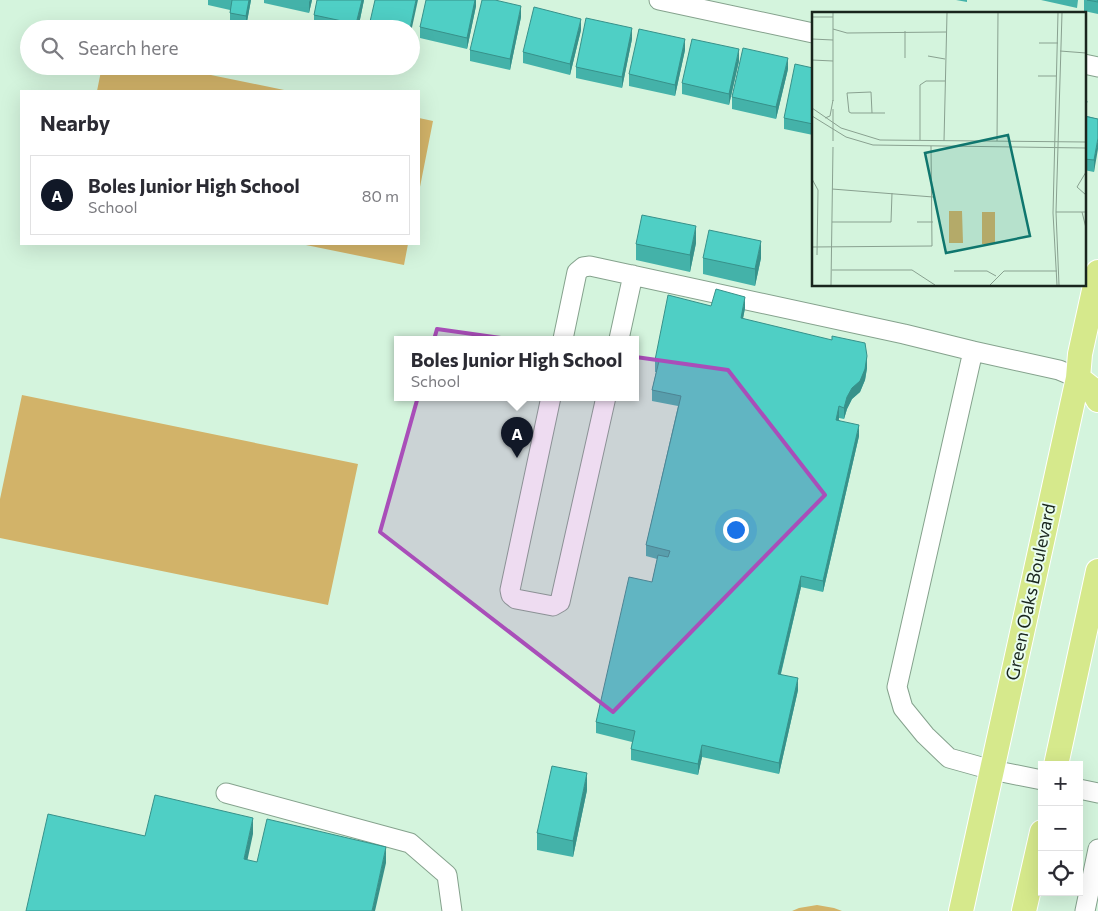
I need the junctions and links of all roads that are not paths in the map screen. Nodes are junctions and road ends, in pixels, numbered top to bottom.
1 (660, 0) edge
2 (812, 33) edge
3 (1098, 272) edge
4 (633, 275) junction
5 (564, 336) edge
6 (620, 336) edge
7 (973, 351) junction
8 (1078, 378) junction
9 (1098, 400) edge
10 (550, 401) edge
11 (605, 401) edge
12 (1098, 571) edge
13 (1057, 761) edge
14 (992, 770) junction
15 (1038, 779) edge
16 (1083, 790) edge
17 (226, 793) dead end
18 (1098, 793) edge
19 (1098, 849) edge
20 (1038, 850) edge
21 (452, 911) edge
22 (961, 911) edge
23 (1024, 911) edge
24 (1085, 911) edge

1 - 2 street
3 - 8 main road, Green Oaks Boulevard
4 - 5 street
4 - 6 street
4 - 7 street
7 - 8 street
7 - 14 street
8 - 9 main road
8 - 14 main road, Green Oaks Boulevard
10 - 11 street
12 - 13 main road
14 - 15 street
14 - 22 main road, Green Oaks Boulevard
16 - 18 street
17 - 21 street
19 - 24 street
20 - 23 main road

